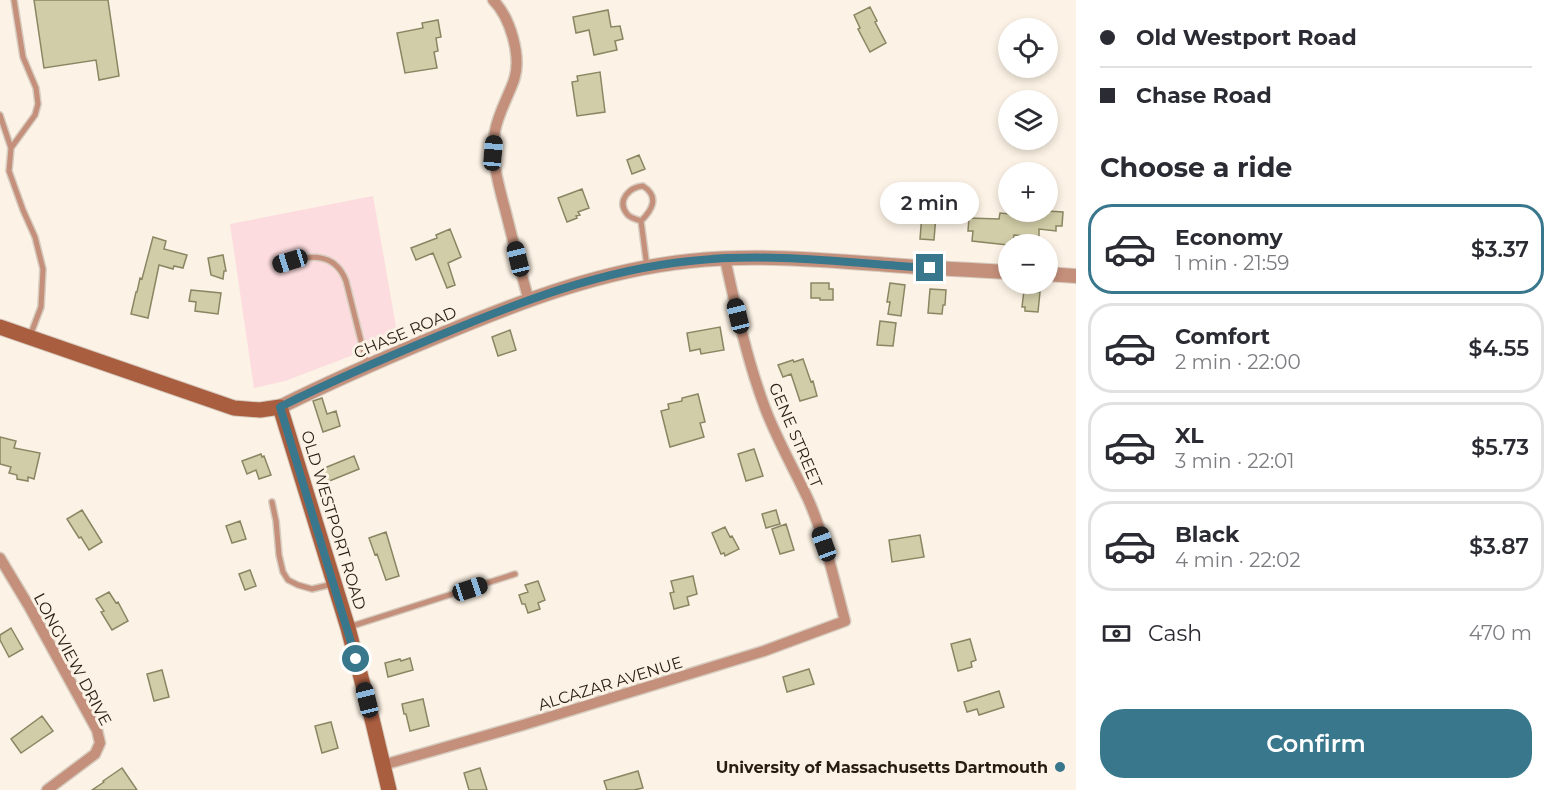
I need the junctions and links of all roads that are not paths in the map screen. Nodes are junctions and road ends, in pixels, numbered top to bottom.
1 (14, 0) edge
2 (493, 0) edge
3 (0, 115) edge
4 (11, 148) junction
5 (641, 221) junction
6 (725, 259) junction
7 (279, 264) dead end
8 (647, 267) junction
9 (998, 271) edge
10 (1058, 275) edge
11 (1076, 276) edge
12 (529, 301) junction
13 (0, 327) edge
14 (30, 338) junction
15 (368, 366) junction
16 (280, 407) junction
17 (272, 502) dead end
18 (0, 558) edge
19 (515, 574) dead end
20 (334, 584) junction
21 (844, 621) joint
22 (348, 628) junction
23 (383, 765) junction
24 (47, 790) edge
25 (389, 790) edge

1 - 4 lane
2 - 12 street
3 - 4 lane
4 - 14 lane
5 - 5 lane
5 - 8 lane
6 - 8 street, CHASE ROAD
6 - 9 street, CHASE ROAD
6 - 21 street, GENE STREET
7 - 15 lane
8 - 12 street, CHASE ROAD
10 - 11 street
12 - 15 street, CHASE ROAD
13 - 14 main road
14 - 16 main road
15 - 16 street, CHASE ROAD
16 - 20 main road, OLD WESTPORT ROAD
17 - 20 lane
18 - 24 street, LONGVIEW DRIVE
19 - 22 lane
20 - 22 main road, OLD WESTPORT ROAD
21 - 23 street, ALCAZAR AVENUE
22 - 23 main road, OLD WESTPORT ROAD
23 - 25 main road, OLD WESTPORT ROAD

